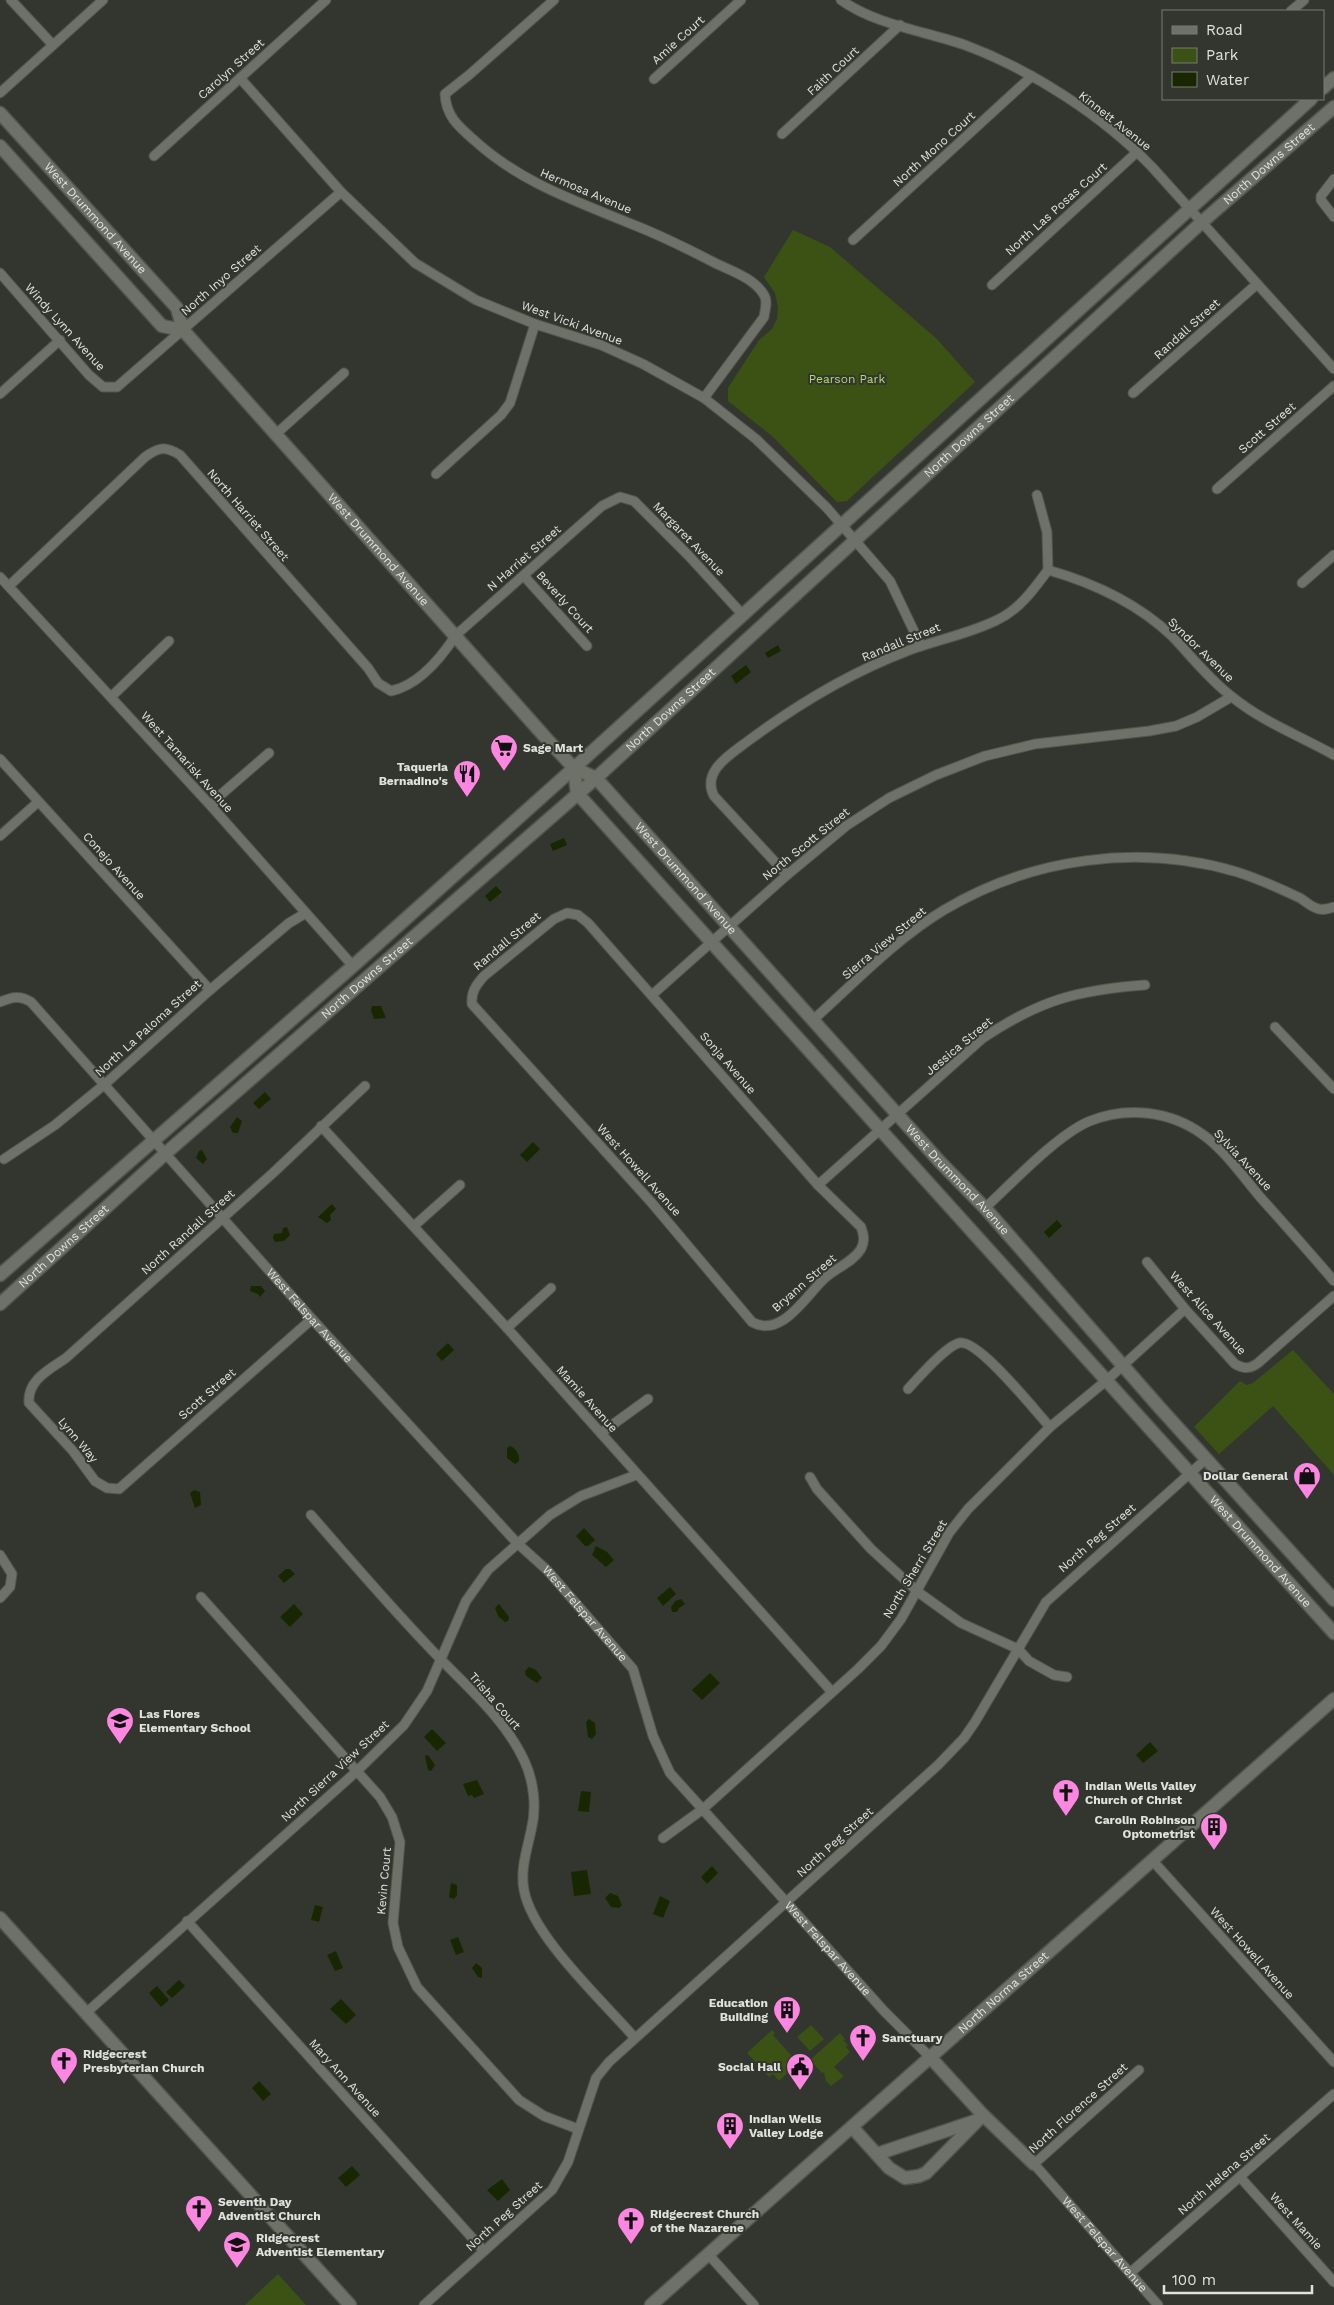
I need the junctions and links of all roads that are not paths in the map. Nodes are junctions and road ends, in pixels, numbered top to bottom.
1 (11, 0) edge
2 (103, 0) edge
3 (326, 0) edge
4 (554, 0) edge
5 (741, 0) edge
6 (841, 0) edge
7 (1304, 0) edge
8 (1292, 10) edge
9 (900, 26) junction
10 (53, 46) junction
11 (1032, 76) junction
12 (240, 78) junction
13 (1334, 78) edge
14 (654, 79) dead end
15 (1324, 87) edge
16 (0, 93) edge
17 (1310, 100) edge
18 (1334, 107) edge
19 (0, 113) edge
20 (782, 134) dead end
21 (0, 146) edge
22 (1137, 152) junction
23 (154, 156) dead end
24 (1334, 179) edge
25 (341, 192) junction
26 (1189, 207) junction
27 (1334, 217) edge
28 (1202, 222) junction
29 (853, 240) dead end
30 (0, 273) edge
31 (1257, 284) junction
32 (992, 285) dead end
33 (535, 324) junction
34 (183, 330) junction
35 (60, 340) junction
36 (1334, 369) edge
37 (344, 373) dead end
38 (1334, 386) edge
39 (117, 387) joint
40 (1133, 393) dead end
41 (0, 394) edge
42 (704, 398) junction
43 (276, 434) junction
44 (436, 474) dead end
45 (1217, 489) dead end
46 (1037, 495) dead end
47 (610, 501) joint
48 (842, 524) junction
49 (855, 539) junction
50 (1334, 555) edge
51 (1048, 570) junction
52 (524, 576) junction
53 (0, 577) edge
54 (1302, 584) dead end
55 (10, 586) junction
56 (742, 614) junction
57 (456, 635) junction
58 (169, 641) dead end
59 (587, 646) dead end
60 (921, 646) junction
61 (111, 697) junction
62 (1232, 697) junction
63 (269, 754) dead end
64 (1334, 755) edge
65 (0, 759) edge
66 (574, 768) junction
67 (596, 778) junction
68 (577, 793) junction
69 (38, 802) junction
70 (212, 807) junction
71 (0, 836) edge
72 (787, 875) junction
73 (1334, 907) edge
74 (306, 913) junction
75 (572, 914) joint
76 (730, 926) junction
77 (713, 941) junction
78 (353, 966) junction
79 (1145, 985) dead end
80 (210, 990) junction
81 (652, 995) junction
82 (0, 1002) edge
83 (813, 1020) junction
84 (490, 1024) joint
85 (1275, 1027) dead end
86 (105, 1084) junction
87 (365, 1086) dead end
88 (1334, 1089) edge
89 (897, 1114) junction
90 (321, 1126) junction
91 (880, 1128) junction
92 (155, 1140) junction
93 (166, 1153) junction
94 (4, 1159) dead end
95 (460, 1185) dead end
96 (818, 1185) junction
97 (985, 1208) junction
98 (222, 1217) junction
99 (414, 1226) junction
100 (863, 1231) joint
101 (1147, 1262) dead end
102 (0, 1275) edge
103 (1334, 1281) edge
104 (551, 1288) dead end
105 (1334, 1296) edge
106 (0, 1304) edge
107 (1185, 1309) junction
108 (312, 1319) junction
109 (771, 1325) joint
110 (507, 1328) junction
111 (1122, 1365) junction
112 (1107, 1380) junction
113 (908, 1389) dead end
114 (28, 1396) joint
115 (648, 1399) dead end
116 (1050, 1427) junction
117 (600, 1433) junction
118 (1206, 1460) junction
119 (1191, 1473) junction
120 (636, 1475) junction
121 (810, 1477) dead end
122 (118, 1488) joint
123 (311, 1515) dead end
124 (518, 1543) junction
125 (0, 1555) edge
126 (918, 1592) junction
127 (201, 1597) dead end
128 (0, 1598) edge
129 (1334, 1600) edge
130 (1334, 1633) edge
131 (1018, 1648) junction
132 (442, 1661) junction
133 (1067, 1677) dead end
134 (832, 1692) junction
135 (1334, 1699) edge
136 (357, 1771) junction
137 (704, 1809) junction
138 (663, 1838) dead end
139 (1152, 1860) junction
140 (787, 1902) junction
141 (0, 1918) edge
142 (187, 1921) junction
143 (86, 2013) junction
144 (634, 2037) junction
145 (930, 2057) junction
146 (1334, 2062) edge
147 (1139, 2070) dead end
148 (1334, 2094) edge
149 (981, 2117) junction
150 (852, 2127) junction
151 (578, 2129) junction
152 (876, 2154) junction
153 (1034, 2164) junction
154 (1240, 2177) junction
155 (484, 2251) junction
156 (708, 2254) junction
157 (1130, 2273) junction
158 (1334, 2282) edge
159 (350, 2305) edge
160 (424, 2305) edge
161 (651, 2305) edge
162 (754, 2305) edge
163 (1158, 2305) edge

1 - 10 street
2 - 10 street
3 - 12 street, Carolyn Street
4 - 42 street, Hermosa Avenue
5 - 14 street, Amie Court
6 - 9 street, Kinnett Avenue
7 - 8 street
9 - 11 street, Kinnett Avenue
9 - 20 street, Faith Court
10 - 16 street
11 - 22 street, Kinnett Avenue
11 - 29 street, North Mono Court
12 - 23 street, Carolyn Street
12 - 25 street, West Vicki Avenue
13 - 15 main road
17 - 26 main road, North Downs Street
18 - 28 main road, North Downs Street
19 - 34 main road, West Drummond Avenue
21 - 34 main road, West Drummond Avenue
22 - 26 street, Kinnett Avenue
22 - 32 street, North Las Posas Court
24 - 27 street
25 - 33 street, West Vicki Avenue
25 - 34 street, North Inyo Street
26 - 28 street, Kinnett Avenue
26 - 48 main road, North Downs Street
28 - 31 street, Kinnett Avenue
28 - 49 main road, North Downs Street
30 - 35 street, Windy Lynn Avenue
31 - 36 street, Kinnett Avenue
31 - 40 street, Randall Street
33 - 42 street, West Vicki Avenue
33 - 44 street
34 - 39 street, North Inyo Street
34 - 43 main road, West Drummond Avenue
35 - 39 street, Windy Lynn Avenue
35 - 41 street
37 - 43 street
38 - 45 street, Scott Street
42 - 48 street, West Vicki Avenue
43 - 57 main road, West Drummond Avenue
46 - 51 street
47 - 52 street, N Harriet Street
47 - 56 street, Margaret Avenue
48 - 49 street, West Vicki Avenue
48 - 56 main road, North Downs Street
49 - 60 street, West Vicki Avenue
49 - 67 main road, North Downs Street
50 - 54 street
51 - 60 street, Randall Street
51 - 62 street, Syndor Avenue
52 - 57 street, N Harriet Street
52 - 59 street, Beverly Court
53 - 55 street, West Tamarisk Avenue
55 - 57 street, North Harriet Street
55 - 61 street, West Tamarisk Avenue
56 - 66 main road, North Downs Street
57 - 66 main road, West Drummond Avenue
58 - 61 street
60 - 72 street, Randall Street
61 - 70 street, West Tamarisk Avenue
62 - 64 street, Syndor Avenue
62 - 72 street, North Scott Street
63 - 70 street
65 - 69 street, Conejo Avenue
66 - 67 main road, West Drummond Avenue
66 - 68 main road
66 - 78 main road, North Downs Street
67 - 68 main road, North Downs Street
67 - 76 main road, West Drummond Avenue
68 - 77 main road, West Drummond Avenue
68 - 93 main road, North Downs Street
69 - 71 street
69 - 80 street, Conejo Avenue
70 - 74 street, West Tamarisk Avenue
72 - 76 street, North Scott Street
73 - 83 street, Sierra View Street
74 - 78 street, West Tamarisk Avenue
74 - 80 street, North La Paloma Street
75 - 81 street, Sonja Avenue
75 - 84 street, Randall Street
76 - 77 street, North Scott Street
76 - 83 main road, West Drummond Avenue
77 - 81 street, North Scott Street
77 - 91 main road, West Drummond Avenue
78 - 92 main road, North Downs Street
79 - 89 street, Jessica Street
80 - 86 street, North La Paloma Street
81 - 96 street, Sonja Avenue
82 - 86 street, West Felspar Avenue
83 - 89 main road, West Drummond Avenue
84 - 109 street, West Howell Avenue
85 - 88 street
86 - 92 street, West Felspar Avenue
86 - 94 street, North La Paloma Street
87 - 90 street, North Randall Street
89 - 91 street, Jessica Street
89 - 97 main road, West Drummond Avenue
90 - 98 street, North Randall Street
90 - 99 street, Mamie Avenue
91 - 96 street, Jessica Street
91 - 112 main road, West Drummond Avenue
92 - 93 street, West Felspar Avenue
92 - 102 main road, North Downs Street
93 - 98 street, West Felspar Avenue
93 - 106 main road, North Downs Street
95 - 99 street
96 - 100 street, Sonja Avenue
97 - 103 street, Sylvia Avenue
97 - 111 main road, West Drummond Avenue
98 - 108 street, West Felspar Avenue
98 - 114 street, North Randall Street
99 - 110 street, Mamie Avenue
100 - 109 street, Bryann Street
101 - 107 street, West Alice Avenue
104 - 110 street
105 - 107 street, West Alice Avenue
107 - 111 street, North Sherri Street
108 - 122 street, Scott Street
108 - 124 street, West Felspar Avenue
110 - 117 street, Mamie Avenue
111 - 112 street, North Sherri Street
111 - 118 main road, West Drummond Avenue
112 - 116 street, North Sherri Street
112 - 119 main road, West Drummond Avenue
113 - 116 street
114 - 122 street, Lynn Way
115 - 117 street
116 - 126 street, North Sherri Street
117 - 120 street, Mamie Avenue
118 - 119 street, North Peg Street
118 - 129 main road, West Drummond Avenue
119 - 130 main road, West Drummond Avenue
119 - 131 street, North Peg Street
120 - 124 street, North Sierra View Street
120 - 134 street, Mamie Avenue
121 - 126 street
123 - 132 street, Trisha Court
124 - 132 street, North Sierra View Street
124 - 137 street, West Felspar Avenue
125 - 128 street
126 - 131 street
126 - 134 street, North Sherri Street
127 - 136 street, Kevin Court
131 - 133 street
131 - 140 street, North Peg Street
132 - 136 street, North Sierra View Street
132 - 144 street, Trisha Court
134 - 137 street, North Sherri Street
135 - 139 main road, North Norma Street
136 - 142 street, North Sierra View Street
136 - 151 street, Kevin Court
137 - 138 street, North Sherri Street
137 - 140 street, West Felspar Avenue
139 - 145 main road, North Norma Street
139 - 146 street, West Howell Avenue
140 - 144 street, North Peg Street
140 - 145 street, West Felspar Avenue
141 - 143 main road
142 - 143 street, North Sierra View Street
142 - 155 street, Mary Ann Avenue
143 - 159 main road
144 - 151 street, North Peg Street
145 - 149 main road, West Felspar Avenue
145 - 150 main road, North Norma Street
147 - 153 street, North Florence Street
148 - 154 street, North Helena Street
149 - 152 main road
149 - 152 main road
149 - 153 main road, West Felspar Avenue
150 - 152 main road
150 - 156 main road, North Norma Street
151 - 155 street, North Peg Street
153 - 157 street, West Felspar Avenue
154 - 157 street, North Helena Street
154 - 158 street, West Mamie
155 - 160 street, North Peg Street
156 - 161 main road, North Norma Street
156 - 162 street
157 - 163 street, West Felspar Avenue

